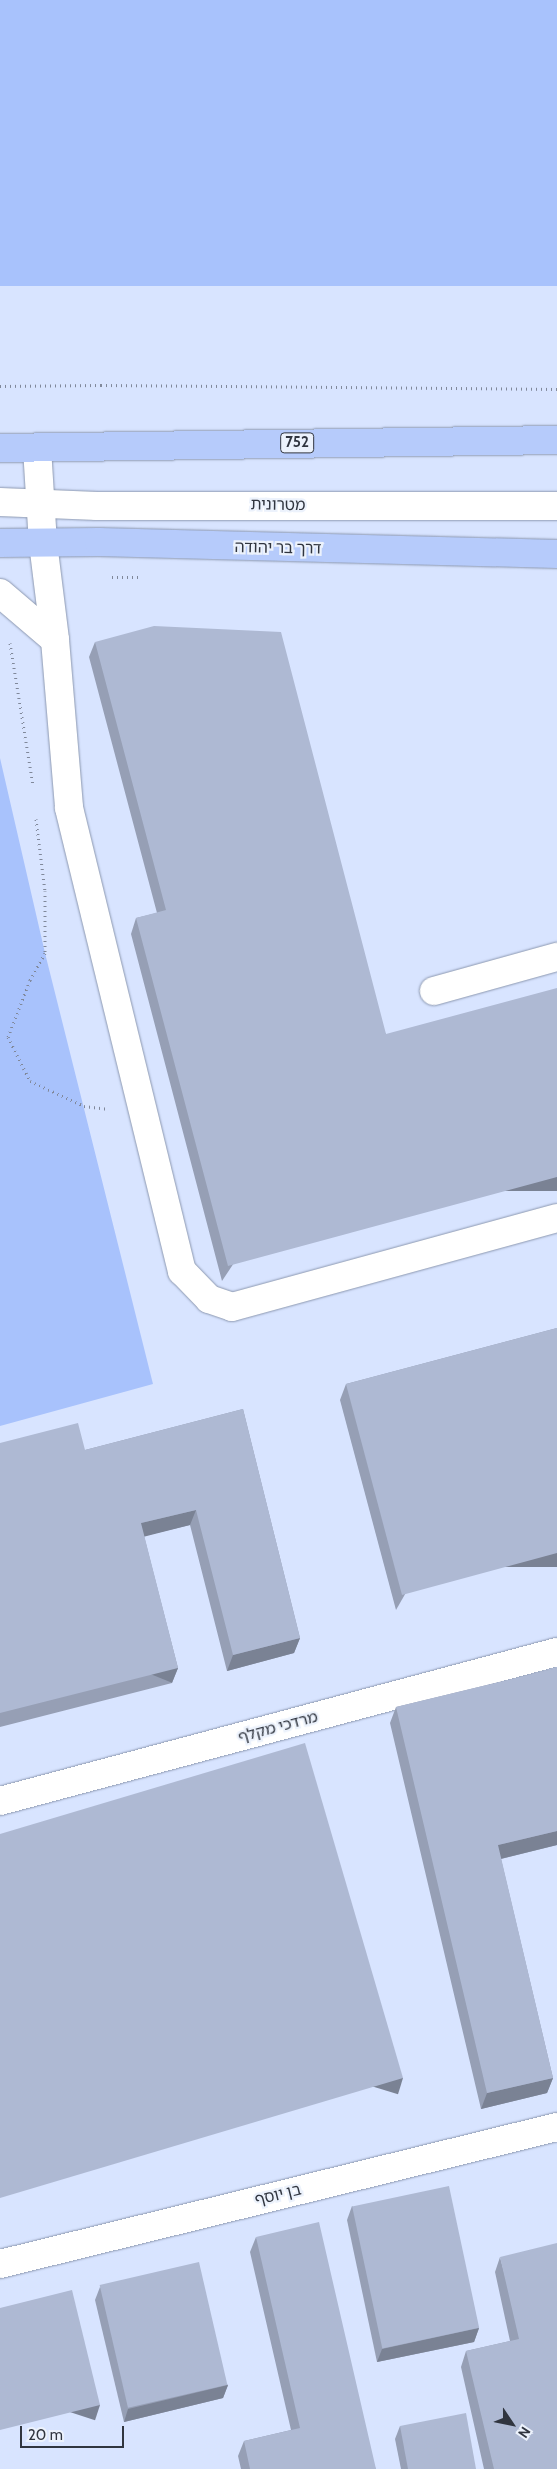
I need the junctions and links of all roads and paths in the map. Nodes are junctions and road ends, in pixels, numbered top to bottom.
1 (0, 386) edge
2 (557, 389) edge
3 (557, 440) edge
4 (0, 448) edge
5 (37, 448) junction
6 (0, 502) edge
7 (40, 503) junction
8 (557, 506) edge
9 (0, 543) edge
10 (43, 543) junction
11 (557, 554) edge
12 (0, 593) edge
13 (55, 640) junction
14 (557, 957) edge
15 (434, 991) dead end
16 (557, 1218) edge
17 (557, 1652) edge
18 (0, 1801) edge
19 (557, 2127) edge
20 (0, 2264) edge

1 - 2 path
3 - 5 main road, 752
4 - 5 main road, 752
5 - 7 street
6 - 7 street, מטרונית
7 - 8 street, מטרונית
7 - 10 street
9 - 10 main road, דרך בר יהודה
10 - 11 main road, דרך בר יהודה
10 - 13 street
12 - 13 street
13 - 16 street
14 - 15 street
17 - 18 street, מרדכי מקלף
19 - 20 street, בן יוסף

